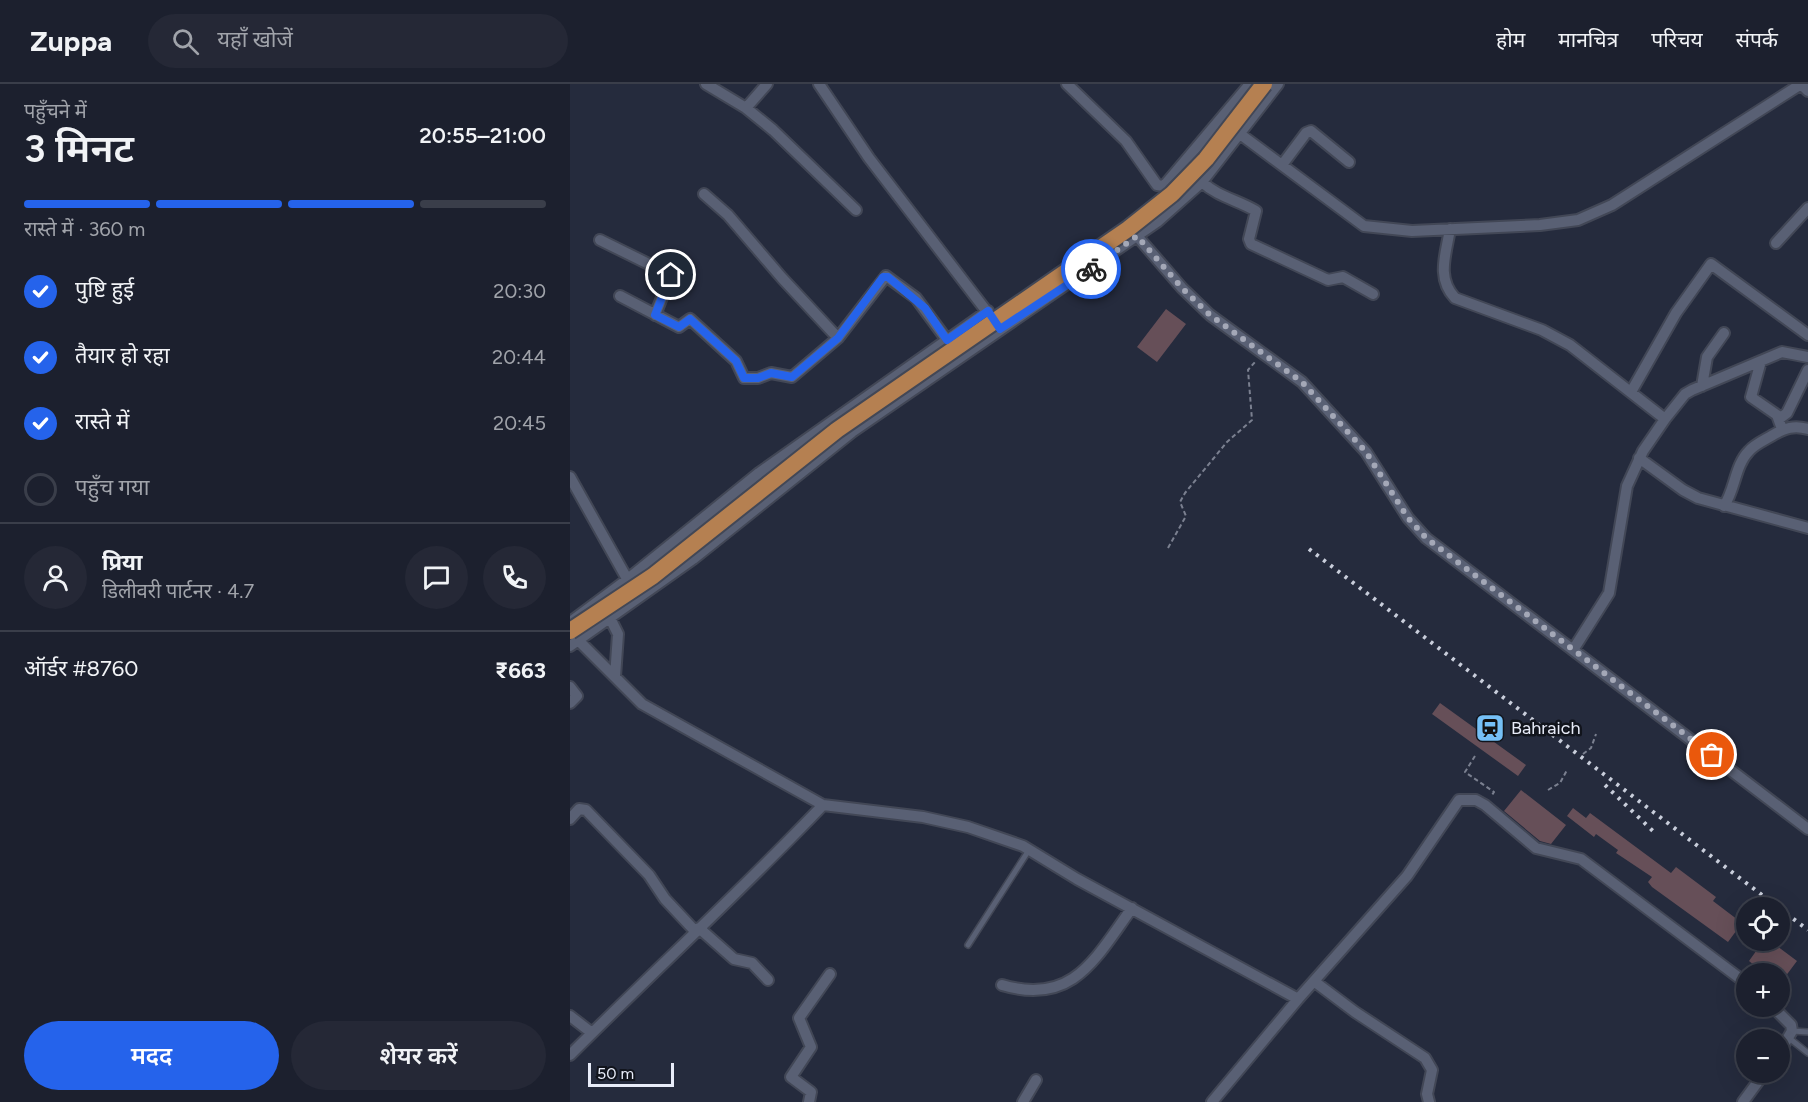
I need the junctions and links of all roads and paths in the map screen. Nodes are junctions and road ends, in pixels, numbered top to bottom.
1 (706, 84) edge
2 (767, 84) edge
3 (819, 84) edge
4 (1067, 84) edge
5 (1250, 84) edge
6 (1264, 84) edge
7 (1278, 84) edge
8 (1808, 91) edge
9 (746, 108) junction
10 (1240, 134) junction
11 (1349, 162) dead end
12 (1282, 165) junction
13 (1202, 182) junction
14 (704, 194) dead end
15 (1808, 208) edge
16 (856, 210) dead end
17 (1450, 229) junction
18 (1137, 236) junction
19 (600, 240) dead end
20 (1776, 243) dead end
21 (1372, 294) dead end
22 (620, 296) dead end
23 (988, 311) junction
24 (655, 315) junction
25 (1000, 329) junction
26 (1724, 333) dead end
27 (1808, 335) edge
28 (838, 338) junction
29 (947, 340) junction
30 (1263, 353) junction
31 (1808, 357) edge
32 (1761, 362) junction
33 (1808, 370) edge
34 (1702, 386) junction
35 (1631, 392) junction
36 (1665, 419) junction
37 (1781, 424) junction
38 (1808, 429) edge
39 (1639, 458) junction
40 (570, 477) edge
41 (1724, 506) junction
42 (1808, 528) edge
43 (1168, 548) dead end
44 (628, 579) junction
45 (635, 600) junction
46 (610, 618) junction
47 (570, 622) edge
48 (573, 639) edge
49 (1573, 650) junction
50 (615, 677) junction
51 (570, 687) edge
52 (570, 703) edge
53 (1596, 734) dead end
54 (1583, 754) dead end
55 (1475, 756) dead end
56 (1567, 770) dead end
57 (1548, 790) dead end
58 (823, 805) junction
59 (1485, 805) junction
60 (570, 819) edge
61 (1808, 830) edge
62 (1029, 849) junction
63 (1132, 908) junction
64 (697, 930) junction
65 (968, 945) dead end
66 (830, 974) dead end
67 (1736, 975) edge
68 (768, 980) dead end
69 (1315, 982) junction
70 (1002, 985) dead end
71 (1298, 999) junction
72 (570, 1016) edge
73 (1783, 1017) edge
74 (1808, 1032) edge
75 (592, 1034) junction
76 (1791, 1034) junction
77 (1808, 1053) edge
78 (570, 1055) edge
79 (1036, 1080) dead end
80 (1757, 1083) edge
81 (810, 1102) edge
82 (1023, 1102) edge
83 (1212, 1102) edge
84 (1429, 1102) edge
85 (1743, 1102) edge

1 - 9 street
2 - 9 street
3 - 23 street
4 - 5 street
6 - 48 main road, bridge
7 - 10 street
8 - 17 street
9 - 16 street
10 - 12 street
10 - 13 street
11 - 12 street
12 - 17 street
13 - 18 street
13 - 21 street
14 - 28 street
15 - 20 street
17 - 35 street
18 - 25 street
18 - 30 street
19 - 24 street
22 - 24 street
23 - 25 street
23 - 29 street
24 - 28 street
25 - 45 street
26 - 34 street
27 - 35 street
28 - 29 street
29 - 44 street
30 - 43 path
30 - 49 street
31 - 32 street
32 - 34 street
32 - 37 street
33 - 37 street
34 - 36 street
35 - 36 street
36 - 39 street
37 - 38 street
37 - 41 street
39 - 41 street
39 - 49 street
40 - 44 street
41 - 42 street
44 - 45 street
44 - 47 street
45 - 46 street
46 - 48 street
46 - 50 street
48 - 50 street
49 - 61 street
50 - 58 street
51 - 52 street
53 - 54 path
55 - 59 path
56 - 57 path
58 - 62 street
58 - 64 street
59 - 67 street
59 - 69 street
60 - 64 street
62 - 63 street
62 - 65 lane
63 - 70 street
63 - 71 street
64 - 68 street
64 - 75 street
66 - 81 street
69 - 71 street
69 - 84 street
71 - 83 street
72 - 75 street
73 - 76 street
74 - 76 lane
75 - 78 street
76 - 77 lane
79 - 82 street
80 - 85 street

